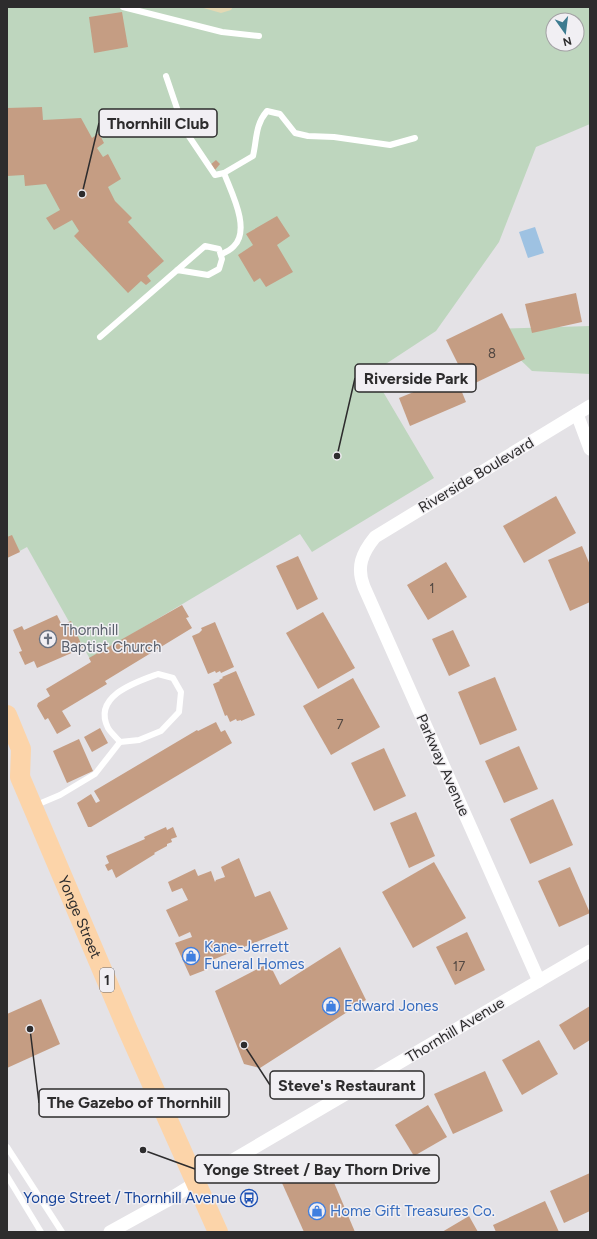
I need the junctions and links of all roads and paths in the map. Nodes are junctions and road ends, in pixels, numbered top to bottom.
1 (123, 7) edge
2 (144, 9) edge
3 (259, 36) dead end
4 (166, 76) dead end
5 (414, 138) dead end
6 (224, 173) junction
7 (221, 255) junction
8 (177, 270) junction
9 (100, 337) dead end
10 (590, 406) edge
11 (577, 414) junction
12 (590, 449) edge
13 (366, 548) joint
14 (7, 715) edge
15 (120, 742) junction
16 (14, 773) edge
17 (33, 806) junction
18 (590, 950) edge
19 (539, 980) junction
20 (7, 1147) edge
21 (7, 1176) edge
22 (195, 1183) junction
23 (41, 1232) edge
24 (62, 1232) edge
25 (110, 1232) edge
26 (218, 1232) edge

1 - 2 lane
2 - 3 lane
4 - 6 lane
5 - 6 lane
6 - 7 lane
7 - 8 lane
7 - 8 lane
8 - 9 lane
10 - 11 street, Riverside Boulevard
11 - 12 street
11 - 13 street, Riverside Boulevard
13 - 19 street, Parkway Avenue
14 - 16 main road, Yonge Street / 1
15 - 15 lane
15 - 17 lane
16 - 17 main road, Yonge Street / 1
17 - 22 main road, Yonge Street / 1
18 - 19 street, Thornhill Avenue
19 - 22 street, Thornhill Avenue
20 - 24 lane
21 - 23 lane
22 - 25 street, Thornhill Avenue
22 - 26 main road, Yonge Street / 1

